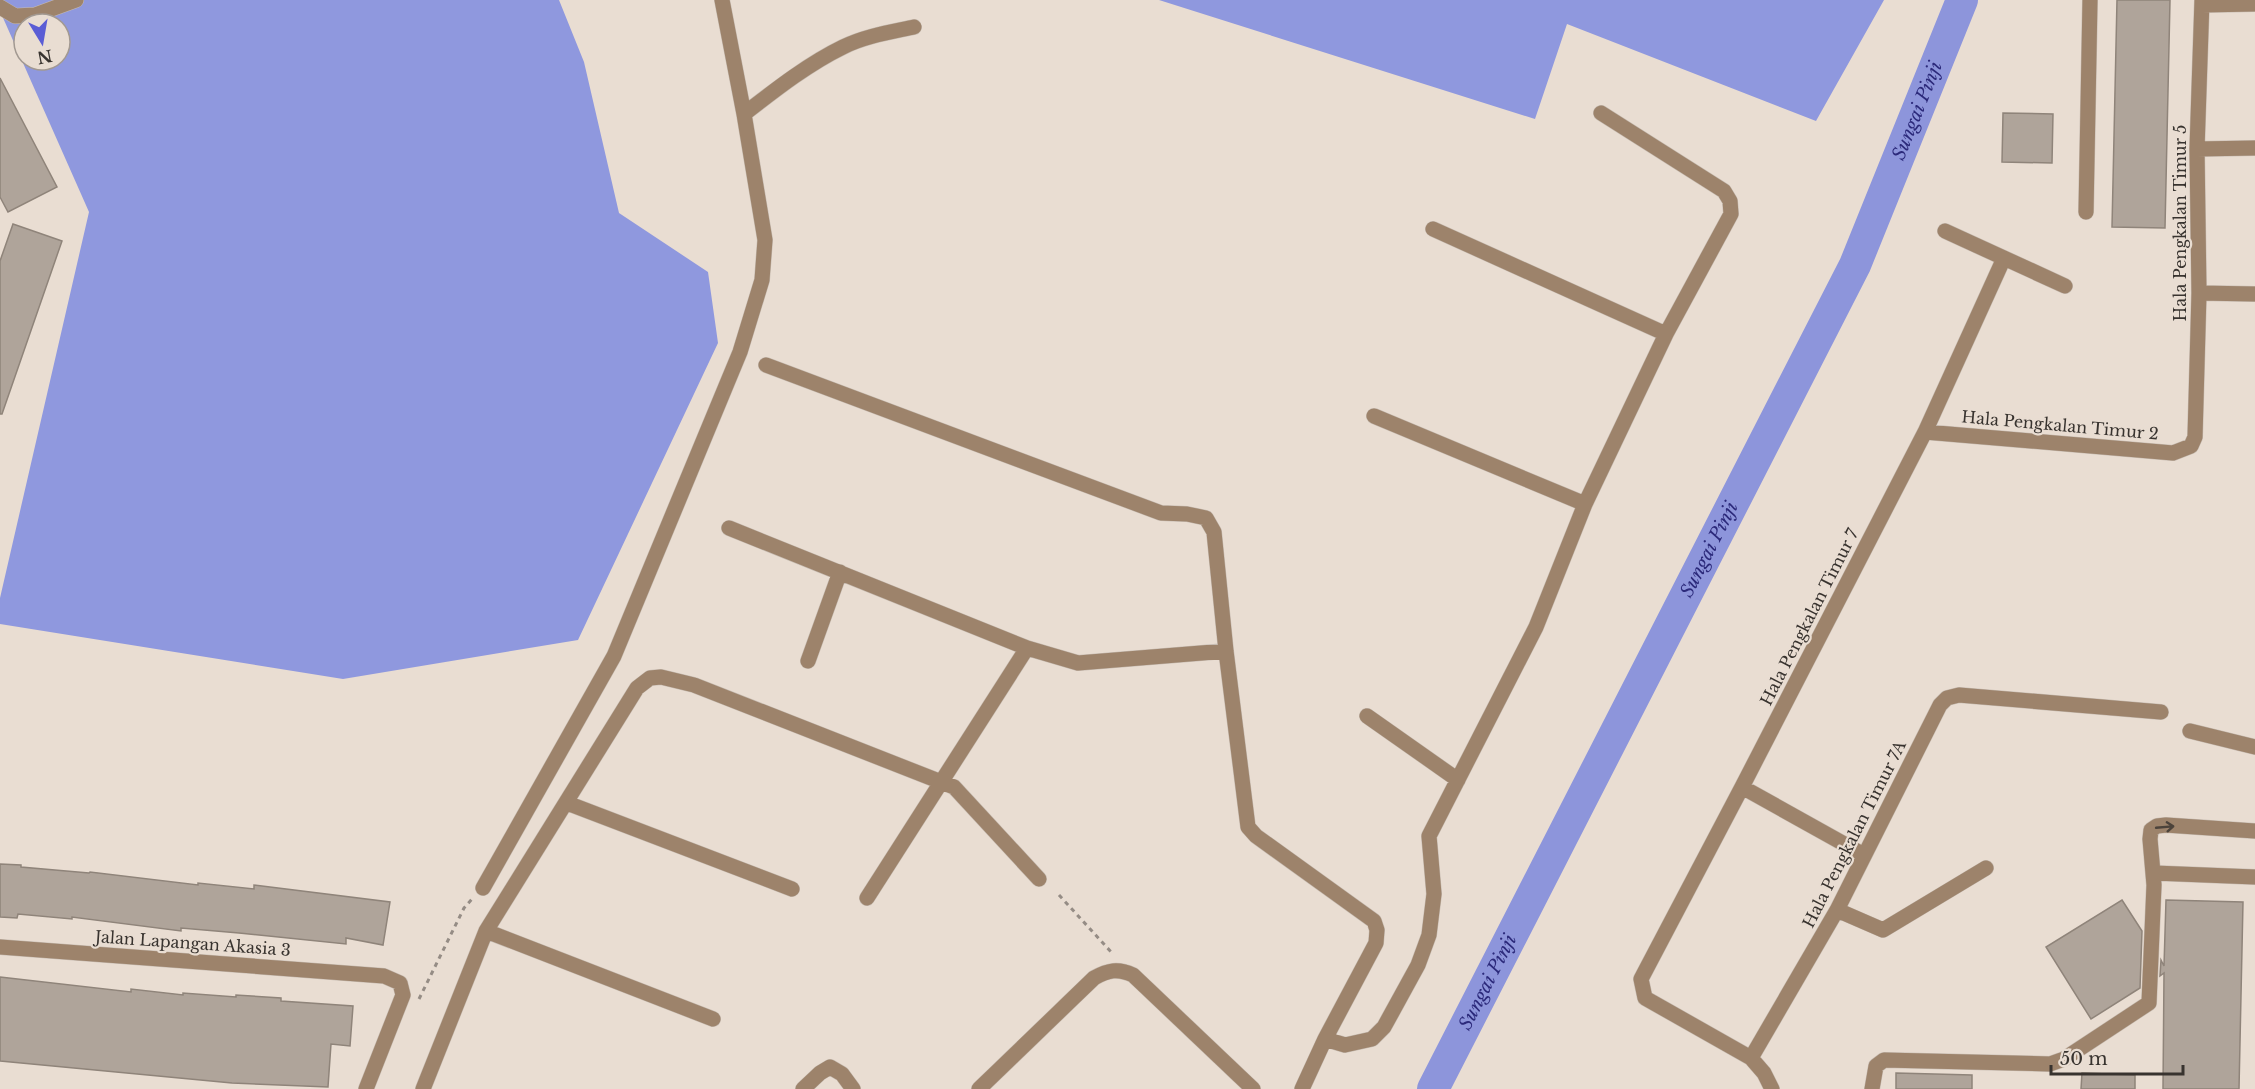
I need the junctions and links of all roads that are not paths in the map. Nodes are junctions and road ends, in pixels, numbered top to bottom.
1 (76, 0) edge
2 (722, 0) edge
3 (2090, 0) edge
4 (2202, 2) edge
5 (2255, 4) edge
6 (0, 7) edge
7 (914, 27) dead end
8 (1601, 113) dead end
9 (744, 114) junction
10 (2255, 148) edge
11 (2197, 149) junction
12 (2086, 212) dead end
13 (1433, 229) dead end
14 (1945, 231) dead end
15 (2004, 258) junction
16 (2065, 286) dead end
17 (2199, 293) junction
18 (2255, 294) edge
19 (1666, 334) junction
20 (766, 365) dead end
21 (1374, 416) dead end
22 (1924, 432) junction
23 (2191, 446) joint
24 (1585, 504) junction
25 (729, 528) dead end
26 (840, 572) junction
27 (1027, 648) junction
28 (1226, 651) junction
29 (808, 661) dead end
30 (2161, 712) dead end
31 (1367, 716) dead end
32 (2190, 731) dead end
33 (2255, 747) edge
34 (1458, 780) junction
35 (941, 781) junction
36 (1742, 787) junction
37 (567, 803) junction
38 (2255, 831) edge
39 (1864, 855) junction
40 (1986, 868) dead end
41 (2154, 873) junction
42 (2255, 877) edge
43 (1040, 879) dead end
44 (483, 888) road end
45 (792, 890) dead end
46 (867, 898) dead end
47 (1837, 910) junction
48 (486, 931) junction
49 (0, 947) edge
50 (714, 1018) dead end
51 (1325, 1039) junction
52 (1750, 1058) junction
53 (366, 1089) edge
54 (423, 1089) edge
55 (803, 1089) edge
56 (853, 1089) edge
57 (978, 1089) edge
58 (1253, 1089) edge
59 (1302, 1089) edge
60 (1772, 1089) edge
61 (1872, 1089) edge

1 - 6 street
2 - 9 street
3 - 12 street
4 - 5 street
4 - 11 street, Hala Pengkalan Timur 5
7 - 9 street
8 - 19 street
9 - 44 street
10 - 11 street
11 - 17 street, Hala Pengkalan Timur 5
13 - 19 street
14 - 15 street
15 - 16 street
15 - 22 street, Hala Pengkalan Timur 7
17 - 18 street
17 - 23 street, Hala Pengkalan Timur 5
19 - 24 street
20 - 28 street
21 - 24 street
22 - 23 street, Hala Pengkalan Timur 2
22 - 36 street, Hala Pengkalan Timur 7
24 - 34 street
25 - 26 street
26 - 27 street
26 - 29 street
27 - 28 street
27 - 35 street
28 - 51 street
30 - 39 street, Hala Pengkalan Timur 7A
31 - 34 street
32 - 33 street
34 - 51 street
35 - 37 street
35 - 43 street
35 - 46 street
36 - 39 street
36 - 52 street, Hala Pengkalan Timur 7
37 - 45 street
37 - 48 street
41 -> 38 street
39 - 47 street, Hala Pengkalan Timur 7A
40 - 47 street
41 - 42 street
41 - 61 street
47 - 52 street, Hala Pengkalan Timur 7A
48 - 50 street
48 - 54 street
49 - 53 street, Jalan Lapangan Akasia 3
51 - 59 street
52 - 60 street
55 - 56 street
57 - 58 street

